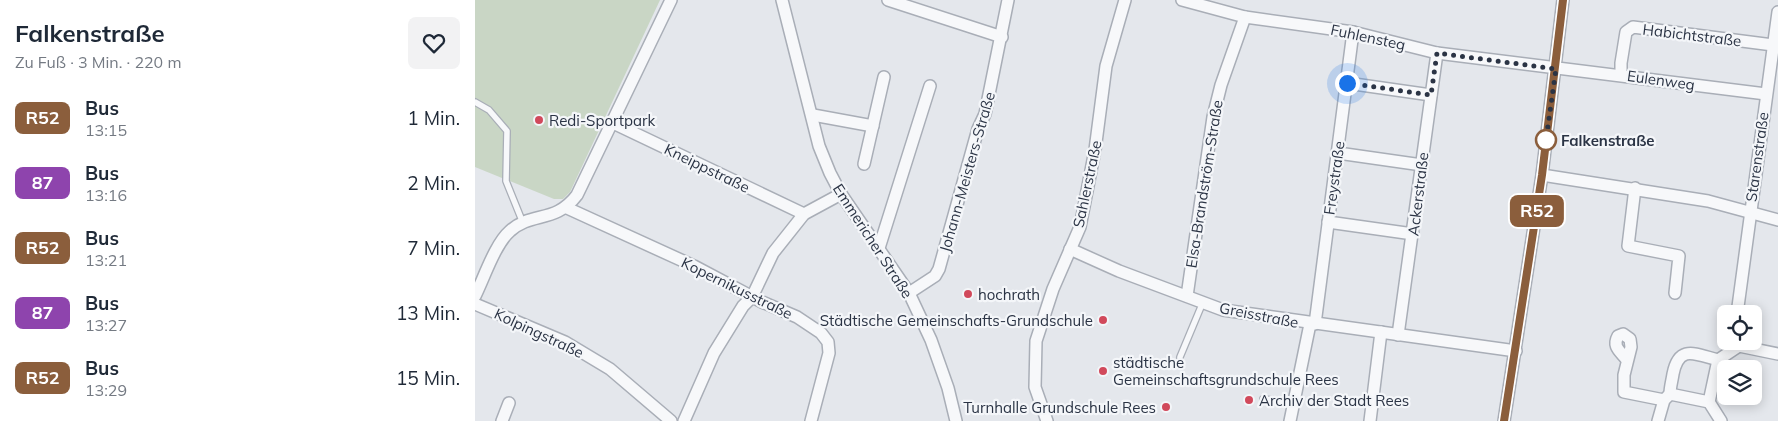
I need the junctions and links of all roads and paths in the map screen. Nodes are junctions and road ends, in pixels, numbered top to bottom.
1 (671, 0) edge
2 (783, 0) edge
3 (888, 0) edge
4 (1008, 0) edge
5 (1125, 0) edge
6 (1182, 0) edge
7 (1563, 0) edge
8 (1778, 12) edge
9 (1245, 17) junction
10 (1353, 32) junction
11 (1002, 37) junction
12 (1773, 45) junction
13 (1437, 53) junction
14 (1556, 69) junction
15 (1621, 75) junction
16 (884, 77) dead end
17 (1347, 83) junction
18 (929, 86) dead end
19 (1766, 94) junction
20 (1431, 95) junction
21 (475, 102) edge
22 (813, 115) junction
23 (611, 122) junction
24 (873, 126) junction
25 (1338, 153) junction
26 (864, 164) dead end
27 (1422, 165) junction
28 (1542, 175) junction
29 (1635, 188) junction
30 (841, 194) junction
31 (567, 208) junction
32 (1750, 212) junction
33 (804, 214) junction
34 (1778, 220) edge
35 (1328, 222) junction
36 (523, 223) junction
37 (1413, 234) junction
38 (879, 248) junction
39 (1070, 249) junction
40 (909, 293) junction
41 (1675, 293) dead end
42 (475, 296) edge
43 (1187, 296) junction
44 (752, 297) junction
45 (1203, 302) junction
46 (475, 304) edge
47 (1738, 305) edge
48 (1312, 324) junction
49 (1381, 332) junction
50 (1398, 335) junction
51 (1732, 350) edge
52 (1762, 350) edge
53 (1516, 351) junction
54 (1778, 354) edge
55 (1181, 357) dead end
56 (1627, 360) dead end
57 (1719, 360) joint
58 (1717, 368) edge
59 (1667, 397) junction
60 (1263, 399) dead end
61 (1293, 402) junction
62 (1709, 402) junction
63 (509, 403) dead end
64 (502, 421) edge
65 (671, 421) edge
66 (684, 421) edge
67 (811, 421) edge
68 (956, 421) edge
69 (1047, 421) edge
70 (1290, 421) edge
71 (1370, 421) edge
72 (1504, 421) edge
73 (1658, 421) edge
74 (1721, 421) edge

1 - 23 street
2 - 22 street, Emmericher Straße
3 - 11 street
4 - 11 street, Johann-Meisters-Straße
5 - 39 street, Sahlerstraße
6 - 9 street, Fuhlensteg
7 - 14 street
8 - 12 street, Starenstraße
9 - 10 street, Fuhlensteg
9 - 43 street, Elsa-Brandström-Straße
10 - 13 street, Fuhlensteg
10 - 17 street, Freystraße
11 - 40 street, Johann-Meisters-Straße
12 - 15 street, Habichtstraße
12 - 19 street, Starenstraße
13 - 14 street, Fuhlensteg
13 - 20 street, Ackerstraße
14 - 15 street, Eulenweg
14 - 28 street
15 - 19 street, Eulenweg
16 - 24 street
17 - 20 street
17 - 25 street, Freystraße
18 - 38 street
19 - 32 street, Starenstraße
20 - 27 street, Ackerstraße
21 - 36 lane
22 - 24 street
22 - 30 street, Emmericher Straße
23 - 31 street
23 - 33 street, Kneippstraße
24 - 26 street
25 - 27 street
25 - 35 street, Freystraße
27 - 37 street, Ackerstraße
28 - 29 street
28 - 53 street
29 - 32 street
29 - 41 street
30 - 33 street
30 - 38 street, Emmericher Straße
31 - 36 street
31 - 44 street, Kopernikusstraße
32 - 34 street
32 - 47 street, Starenstraße
33 - 44 street
35 - 37 street
35 - 48 street, Freystraße
36 - 42 street
37 - 50 street, Ackerstraße
38 - 40 street, Emmericher Straße
39 - 43 street, Greisstraße
39 - 69 street, Sahlerstraße
40 - 68 street, Emmericher Straße
43 - 45 street, Greisstraße
44 - 66 street
44 - 67 street, Kopernikusstraße
45 - 48 street, Greisstraße
45 - 55 lane
46 - 65 street, Kolpingstraße
48 - 49 street, Greisstraße
48 - 61 street, Freystraße
49 - 50 street, Greisstraße
49 - 71 street
50 - 53 street, Greisstraße
51 - 57 street
52 - 54 street
53 - 72 street
56 - 59 street
57 - 59 street
58 - 62 street
59 - 62 street
59 - 73 street
60 - 61 lane
61 - 70 street, Freystraße
62 - 74 street
63 - 64 street

